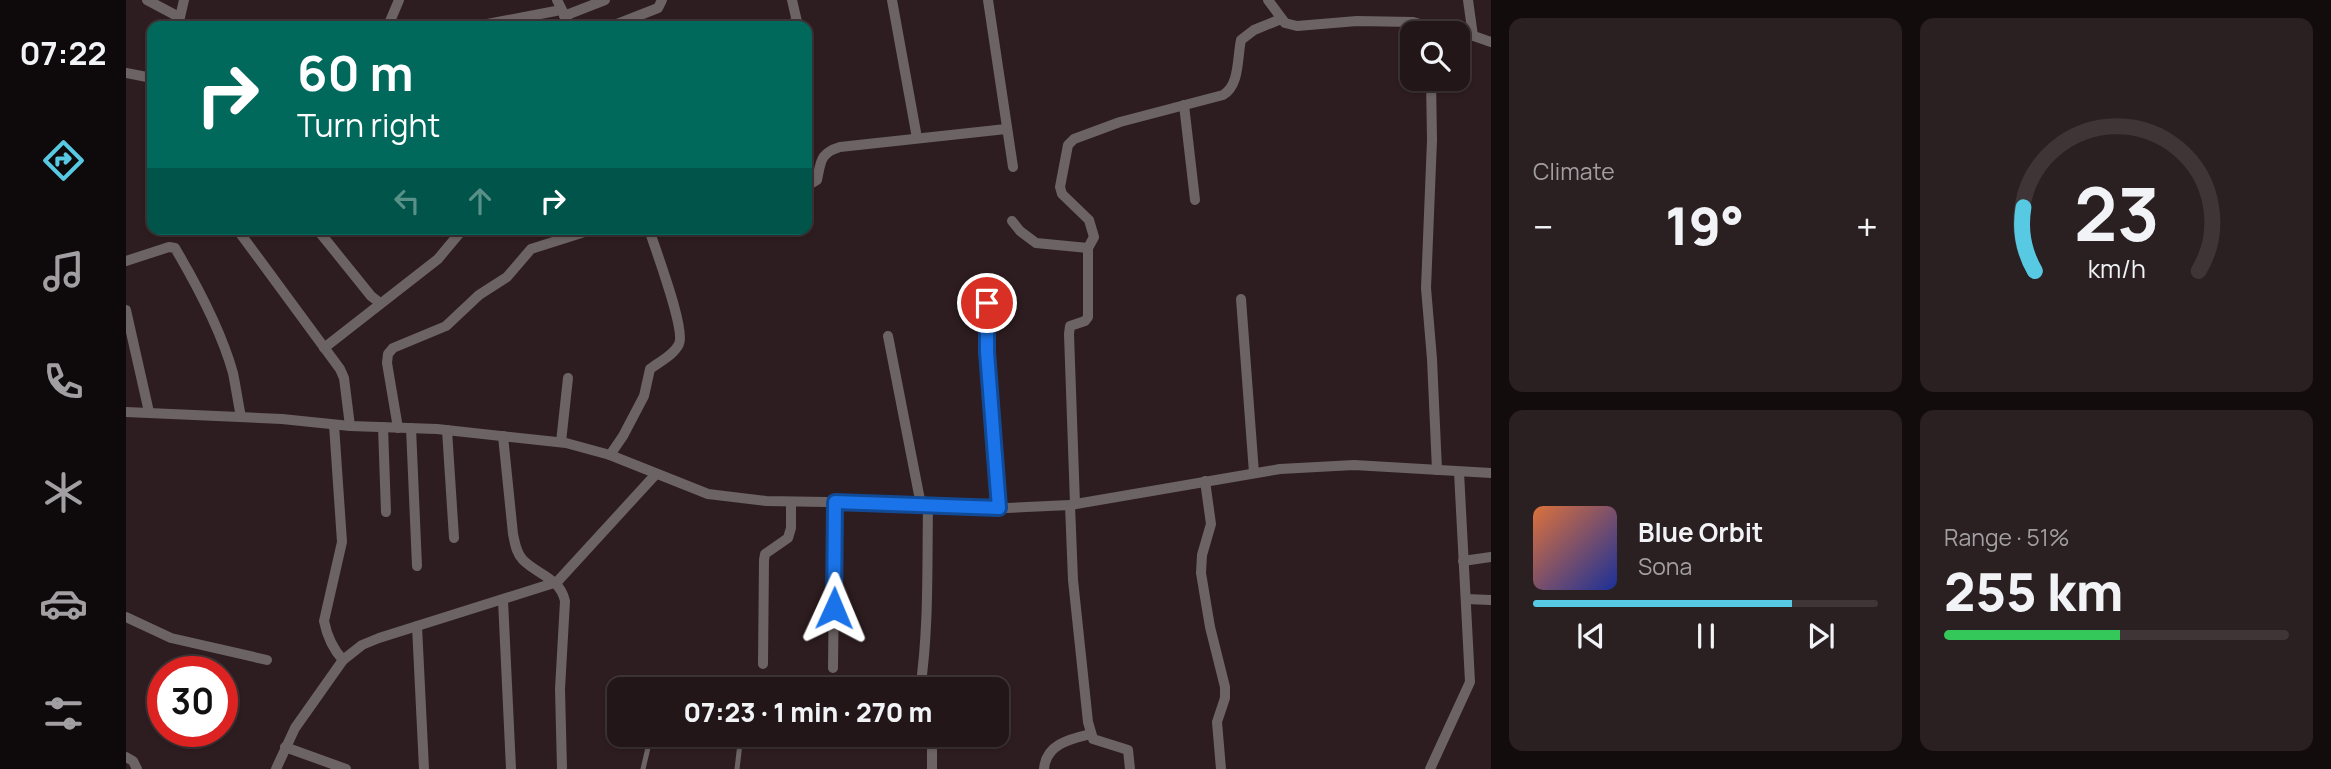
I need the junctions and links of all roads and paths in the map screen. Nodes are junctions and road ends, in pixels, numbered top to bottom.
1 (147, 0) edge
2 (184, 0) edge
3 (399, 0) edge
4 (557, 0) edge
5 (606, 0) edge
6 (662, 0) edge
7 (792, 0) edge
8 (892, 0) edge
9 (988, 0) edge
10 (1268, 0) edge
11 (1468, 0) edge
12 (563, 13) junction
13 (1281, 19) junction
14 (177, 21) edge
15 (178, 21) edge
16 (390, 21) edge
17 (510, 21) edge
18 (567, 21) edge
19 (625, 21) edge
20 (797, 21) edge
21 (1400, 22) edge
22 (1470, 35) edge
23 (1473, 36) junction
24 (1491, 42) edge
25 (126, 73) edge
26 (147, 77) edge
27 (1431, 91) edge
28 (1184, 105) junction
29 (1006, 128) junction
30 (917, 138) junction
31 (1013, 167) dead end
32 (812, 183) edge
33 (1195, 200) dead end
34 (1012, 221) dead end
35 (241, 235) edge
36 (322, 235) edge
37 (459, 235) edge
38 (574, 235) edge
39 (651, 235) edge
40 (1088, 248) junction
41 (126, 261) edge
42 (986, 278) dead end
43 (1241, 299) dead end
44 (380, 303) junction
45 (126, 310) edge
46 (888, 336) dead end
47 (324, 348) junction
48 (568, 379) dead end
49 (126, 412) edge
50 (149, 412) junction
51 (241, 417) junction
52 (334, 425) junction
53 (350, 426) junction
54 (383, 427) junction
55 (398, 428) junction
56 (411, 428) junction
57 (447, 430) junction
58 (503, 436) junction
59 (561, 442) junction
60 (610, 455) junction
61 (1437, 470) junction
62 (1459, 472) junction
63 (1254, 473) junction
64 (1491, 473) edge
65 (656, 474) junction
66 (1205, 481) junction
67 (790, 502) junction
68 (835, 502) junction
69 (1073, 504) junction
70 (924, 506) junction
71 (999, 508) junction
72 (386, 512) dead end
73 (454, 538) dead end
74 (1491, 557) edge
75 (1463, 561) junction
76 (417, 566) dead end
77 (556, 582) junction
78 (1466, 598) junction
79 (503, 600) junction
80 (1491, 600) edge
81 (126, 617) edge
82 (417, 626) junction
83 (267, 660) dead end
84 (343, 660) junction
85 (763, 664) dead end
86 (833, 668) dead end
87 (922, 677) edge
88 (1091, 734) junction
89 (285, 747) junction
90 (648, 747) edge
91 (740, 747) edge
92 (932, 747) edge
93 (126, 757) edge
94 (333, 767) edge
95 (425, 768) edge
96 (137, 769) edge
97 (276, 769) edge
98 (346, 769) edge
99 (511, 769) edge
100 (562, 769) edge
101 (643, 769) edge
102 (737, 769) edge
103 (932, 769) edge
104 (1044, 769) edge
105 (1130, 769) edge
106 (1221, 769) edge
107 (1430, 769) edge

1 - 14 street
2 - 15 street
3 - 16 street
4 - 12 street
5 - 12 street
6 - 19 street
7 - 20 street
8 - 30 street
9 - 29 street
10 - 13 street
11 - 23 street
12 - 17 street
12 - 18 street
13 - 21 street
13 - 28 street
22 - 23 street
23 - 24 street
25 - 26 street
27 - 61 street
28 - 33 street
28 - 40 street
29 - 30 street
29 - 31 street
30 - 32 street
34 - 40 street
35 - 47 street
36 - 44 street
37 - 44 street
38 - 55 street
39 - 60 street
40 - 69 street
41 - 51 street
42 - 71 street
43 - 63 street
44 - 47 street
45 - 50 street
46 - 70 street
47 - 53 street
48 - 59 street
49 - 50 street
50 - 51 street
51 - 52 street
52 - 53 street
52 - 84 street
53 - 54 street
54 - 55 street
54 - 72 street
55 - 56 street
56 - 57 street
56 - 76 street
57 - 58 street
57 - 73 street
58 - 59 street
58 - 77 street
59 - 60 street
60 - 65 street
61 - 62 street
61 - 63 street
62 - 64 street
62 - 75 street
63 - 66 street
65 - 67 street
65 - 77 street
66 - 69 street
66 - 106 street
67 - 68 street
67 - 85 street
68 - 70 street
68 - 86 street
69 - 71 street
69 - 88 street
70 - 71 street
70 - 87 street
74 - 75 street
75 - 78 street
77 - 79 street
77 - 100 street
78 - 80 street
78 - 107 street
79 - 82 street
79 - 99 street
81 - 83 street
82 - 84 street
82 - 95 street
84 - 89 street
88 - 104 street
88 - 105 street
89 - 94 street
89 - 97 street
90 - 101 lane
91 - 102 lane
92 - 103 street
93 - 96 street
94 - 98 street

